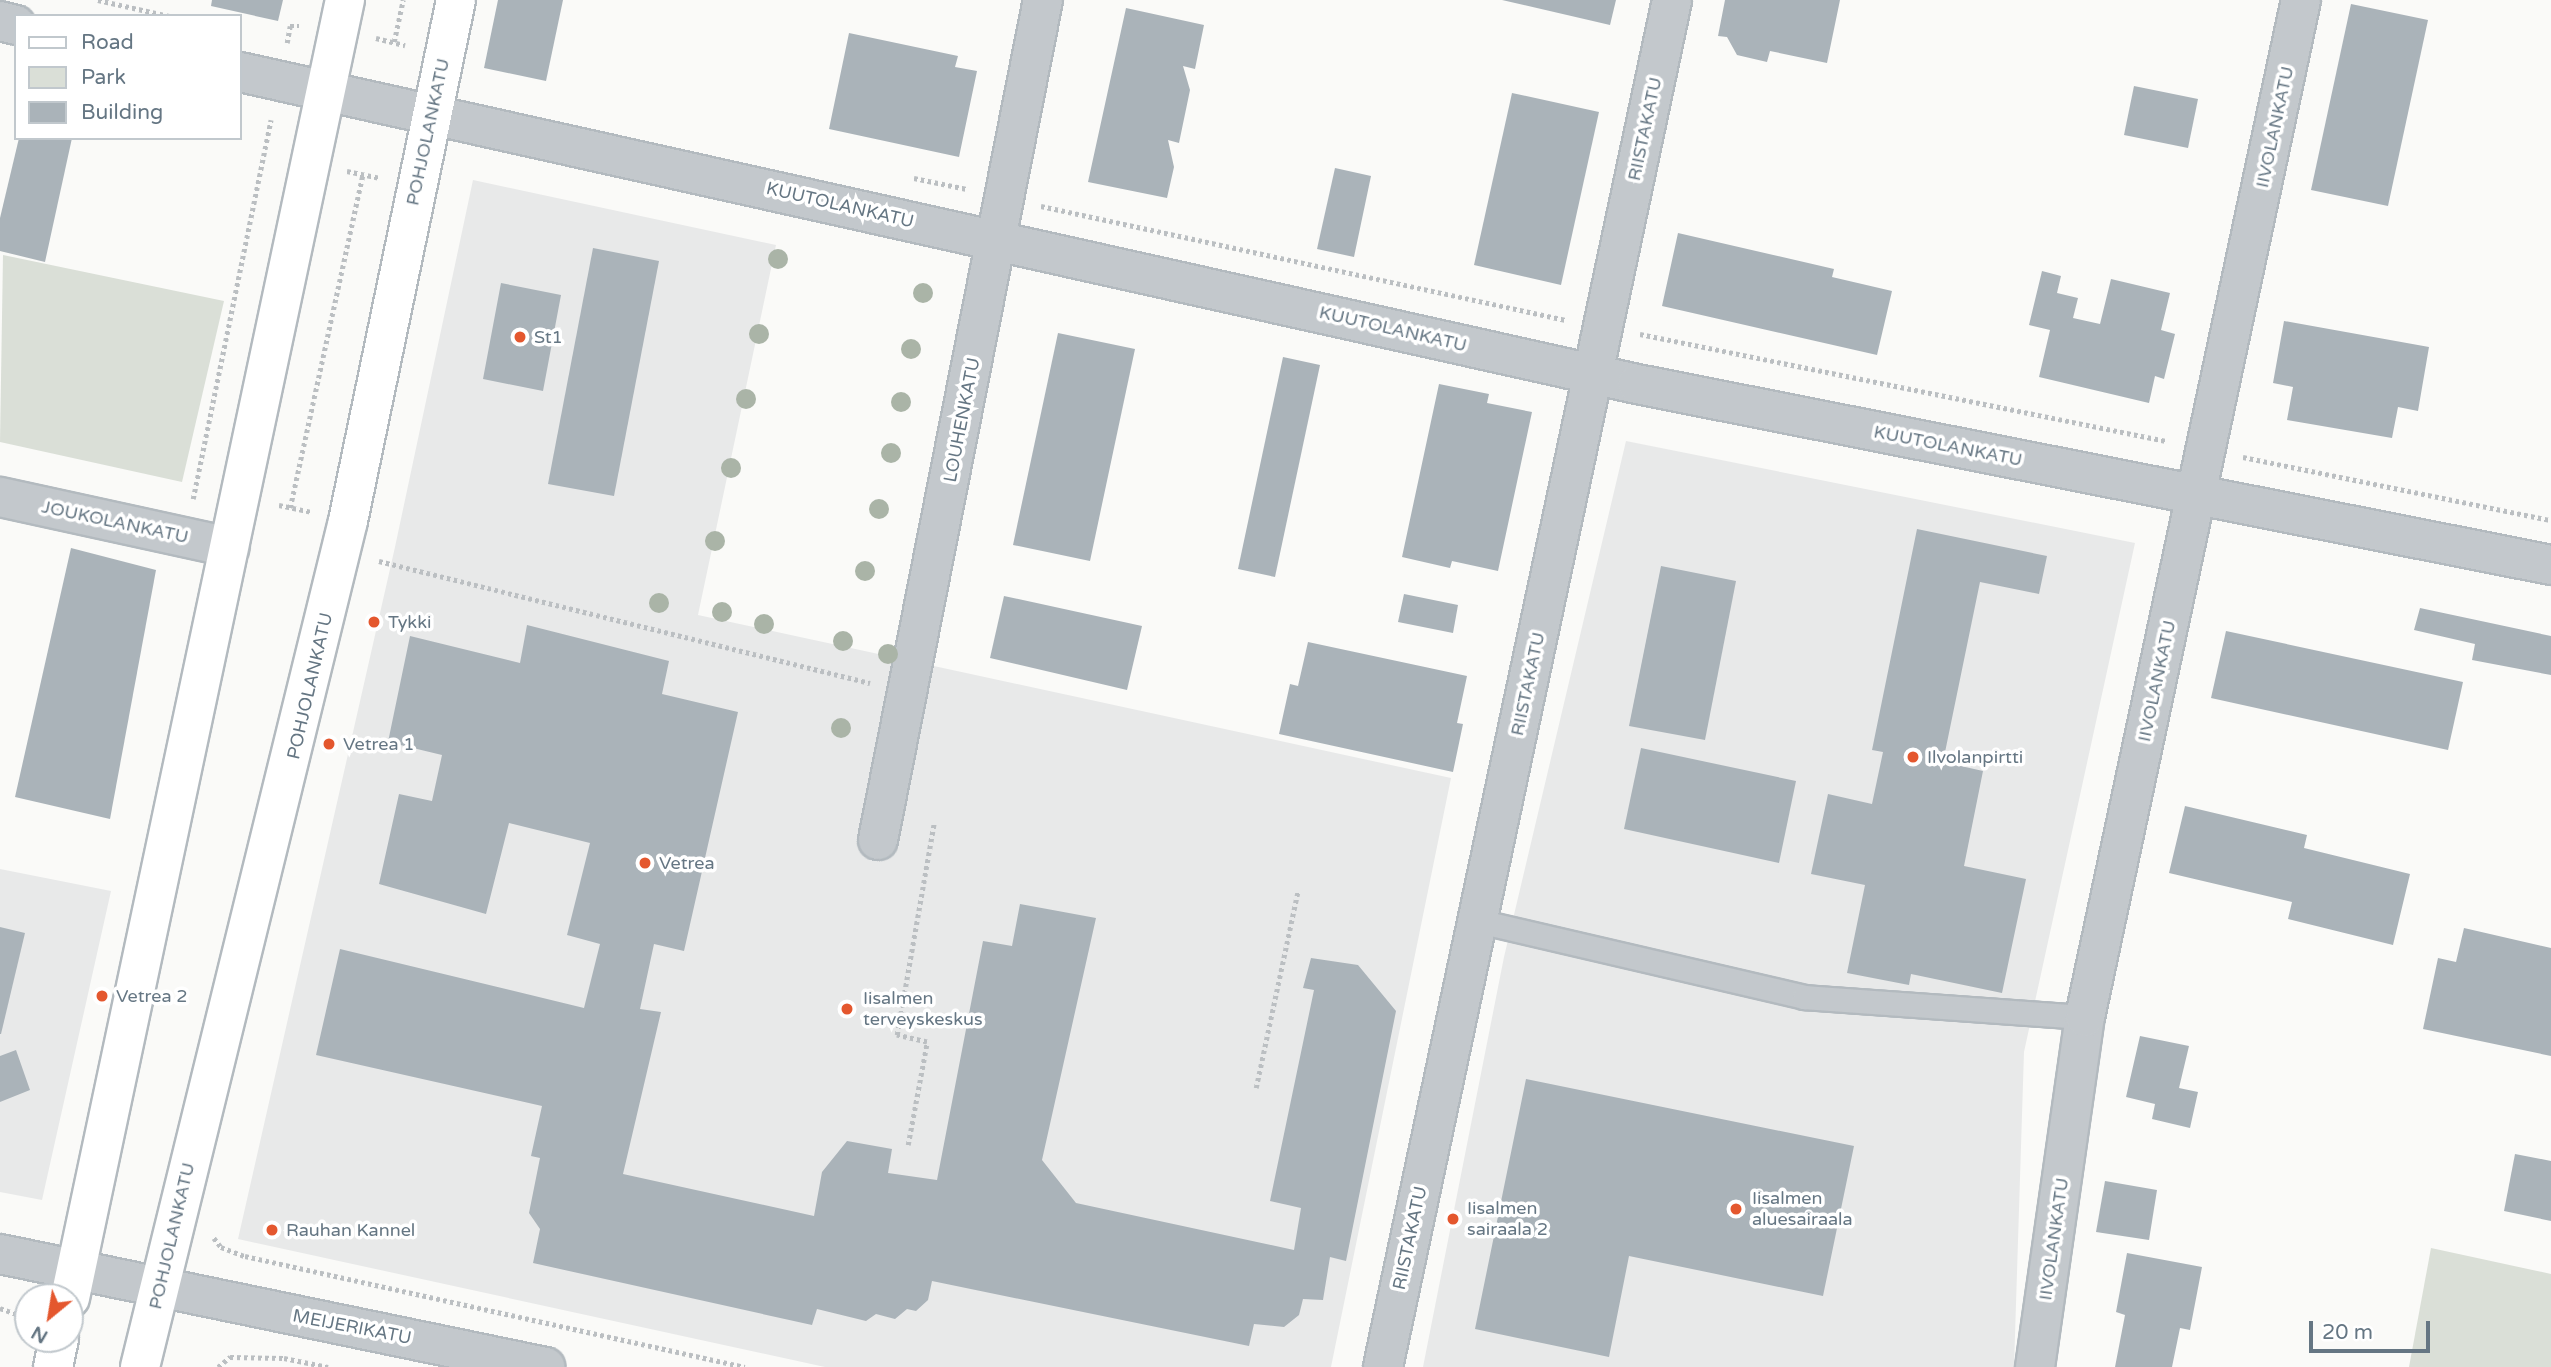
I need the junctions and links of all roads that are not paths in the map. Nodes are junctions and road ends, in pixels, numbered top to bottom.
1 (345, 0) edge
2 (456, 0) edge
3 (1043, 0) edge
4 (1672, 0) edge
5 (2301, 0) edge
6 (242, 72) edge
7 (325, 91) junction
8 (432, 114) junction
9 (997, 240) junction
10 (1593, 373) junction
11 (2197, 495) junction
12 (0, 497) edge
13 (230, 547) junction
14 (2551, 565) edge
15 (878, 840) dead end
16 (1478, 921) junction
17 (2085, 1017) junction
18 (0, 1254) edge
19 (72, 1283) edge
20 (74, 1283) edge
21 (84, 1285) edge
22 (159, 1289) junction
23 (140, 1367) edge
24 (545, 1367) edge
25 (1383, 1367) edge
26 (2035, 1367) edge

1 - 7 main road
2 - 8 main road, POHJOLANKATU
3 - 9 street, LOUHENKATU
4 - 10 street, RIISTAKATU
5 - 11 street, IIVOLANKATU
6 - 7 street, KUUTOLANKATU
7 - 8 street, KUUTOLANKATU
7 - 13 main road
8 - 9 street, KUUTOLANKATU
8 - 22 main road, POHJOLANKATU
9 - 10 street, KUUTOLANKATU
9 - 15 street, LOUHENKATU
10 - 11 street, KUUTOLANKATU
10 - 16 street, RIISTAKATU
11 - 14 street, KUUTOLANKATU
11 - 17 street, IIVOLANKATU
12 - 13 street, JOUKOLANKATU
13 - 20 main road
16 - 17 lane
16 - 25 street, RIISTAKATU
17 - 26 street, IIVOLANKATU
18 - 19 street, MEIJERIKATU
21 - 22 street, MEIJERIKATU
22 - 23 main road, POHJOLANKATU
22 - 24 street, MEIJERIKATU

